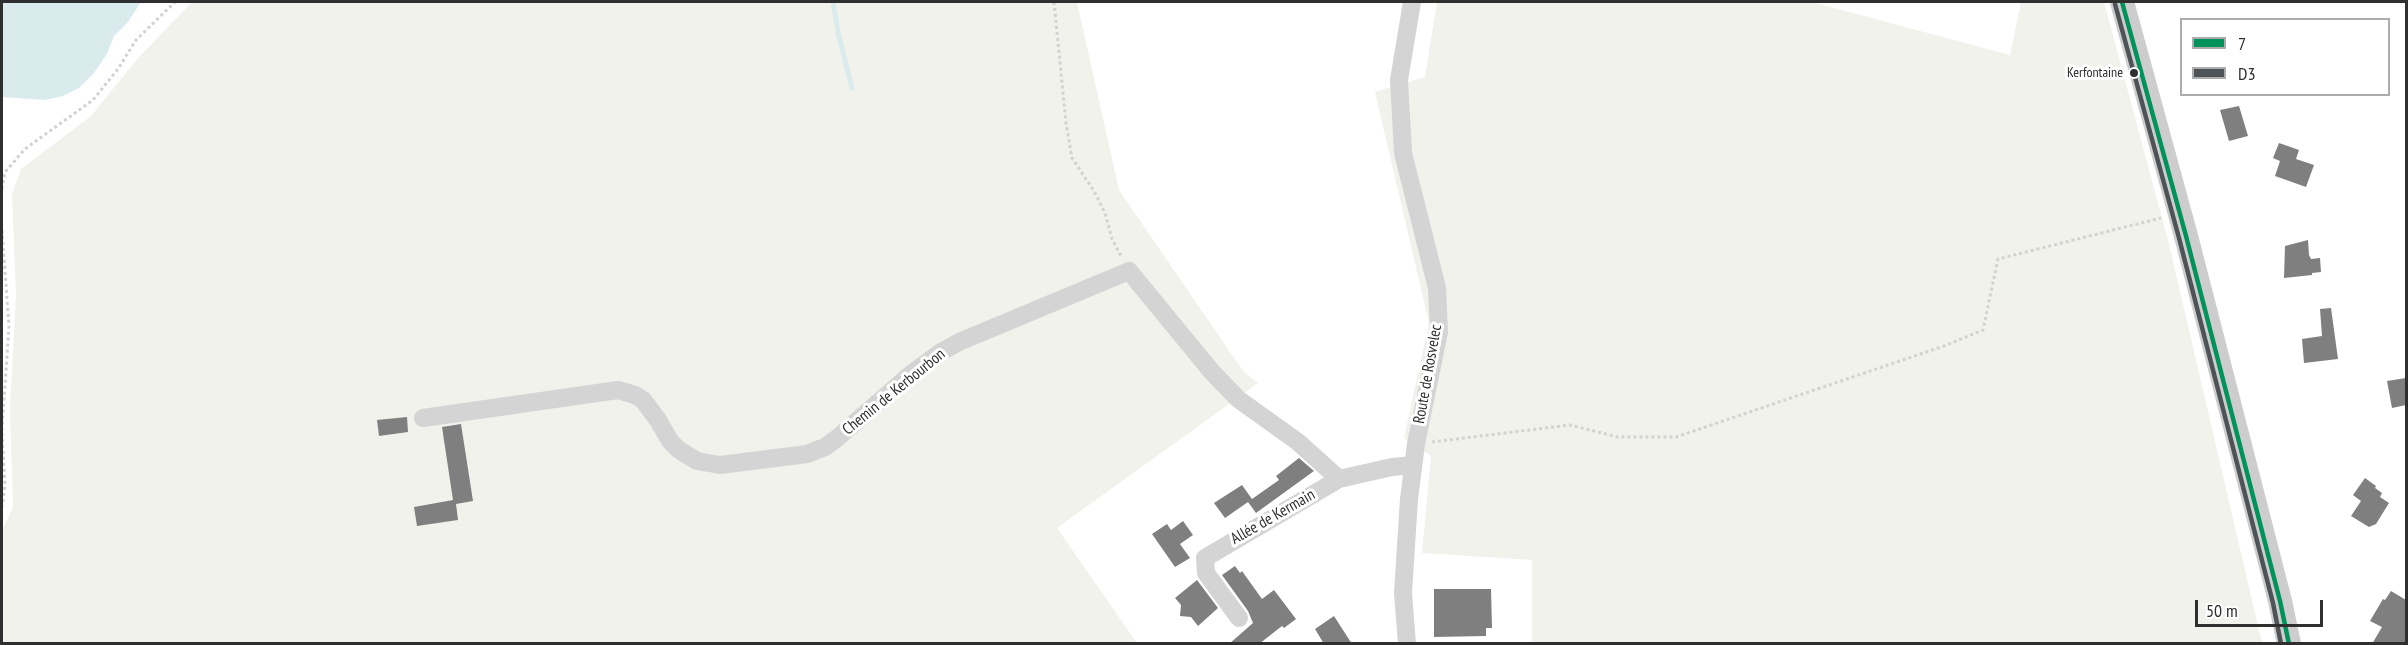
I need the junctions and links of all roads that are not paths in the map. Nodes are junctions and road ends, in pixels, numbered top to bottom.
1 (1412, 2) edge
2 (2122, 2) edge
3 (423, 418) dead end
4 (1413, 465) junction
5 (1339, 479) junction
6 (1239, 618) dead end
7 (1407, 644) edge
8 (2289, 644) edge

1 - 4 street, Route de Rosvelec
2 - 8 main road
3 - 5 street, Chemin de Kerbourbon
4 - 5 street, Allée de Kermain
4 - 7 street, Route de Rosvelec
5 - 6 street, Allée de Kermain

